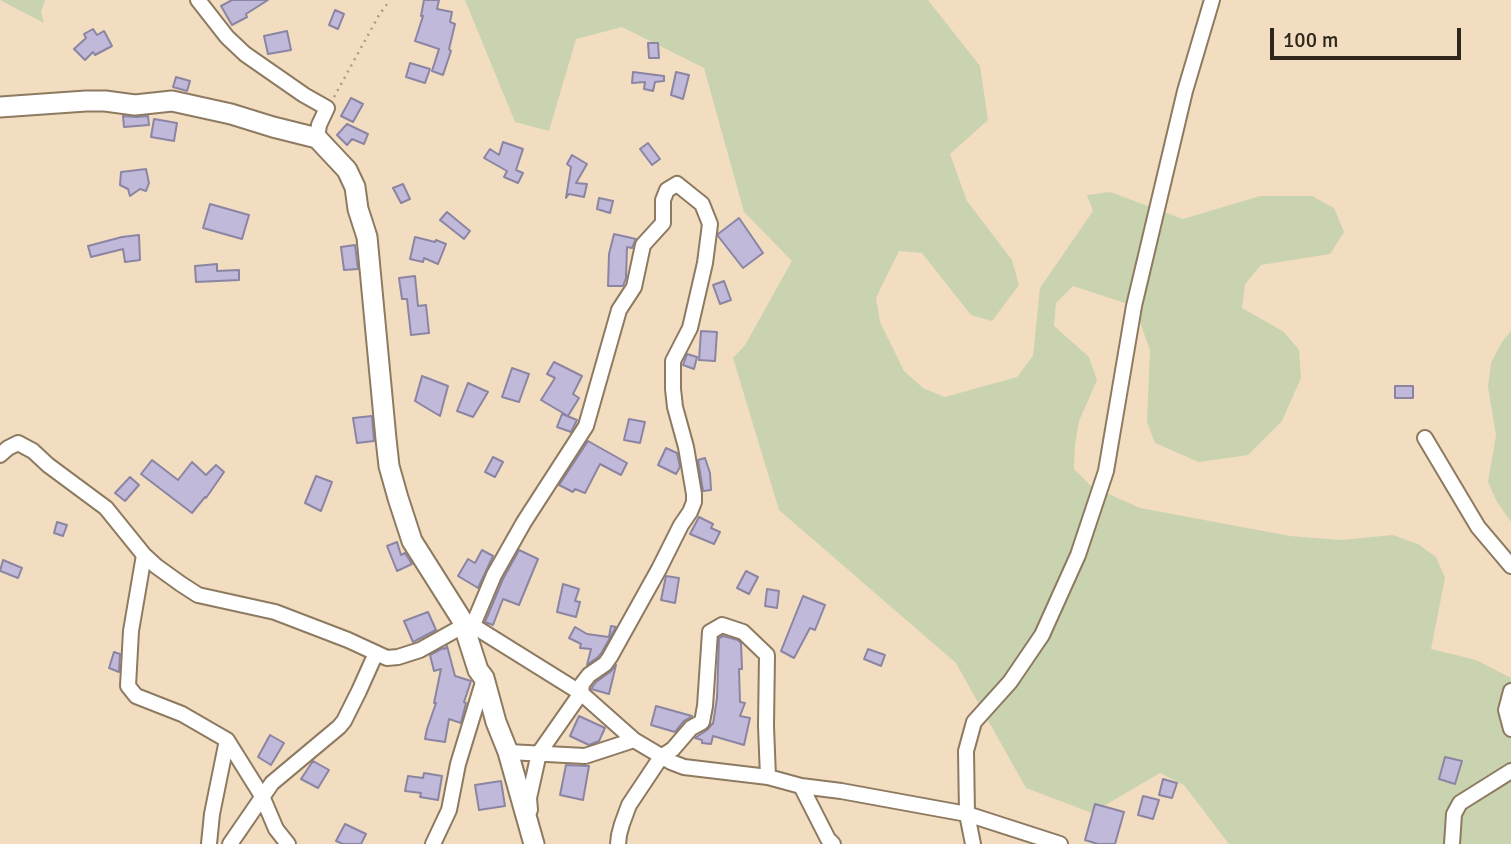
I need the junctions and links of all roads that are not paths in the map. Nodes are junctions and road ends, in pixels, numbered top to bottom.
1 (198, 0) edge
2 (1212, 0) edge
3 (0, 107) edge
4 (317, 138) junction
5 (1425, 438) dead end
6 (0, 455) edge
7 (144, 555) junction
8 (1511, 566) edge
9 (466, 624) junction
10 (376, 653) junction
11 (484, 678) junction
12 (1511, 691) edge
13 (581, 693) junction
14 (496, 722) junction
15 (470, 725) junction
16 (1511, 729) edge
17 (228, 740) junction
18 (634, 740) junction
19 (508, 752) junction
20 (539, 753) junction
21 (661, 757) junction
22 (1511, 771) edge
23 (768, 777) junction
24 (801, 786) junction
25 (262, 796) junction
26 (967, 814) junction
27 (534, 841) edge
28 (209, 844) edge
29 (230, 844) edge
30 (288, 844) edge
31 (433, 844) edge
32 (618, 844) edge
33 (833, 844) edge
34 (974, 844) edge
35 (1060, 844) edge
36 (1452, 844) edge

1 - 4 street
2 - 26 street
3 - 4 main road
4 - 9 main road
5 - 8 street
6 - 7 street
7 - 10 street
7 - 17 street
9 - 10 street
9 - 11 main road
9 - 13 street
9 - 13 street
10 - 25 street
11 - 14 main road
11 - 15 street
12 - 16 street
13 - 18 street
13 - 20 street
14 - 15 street
14 - 19 main road
15 - 31 street
17 - 25 street
17 - 28 street
18 - 20 street
18 - 21 street
19 - 20 street
19 - 27 main road
20 - 27 street
21 - 23 street
21 - 23 street
21 - 32 street
22 - 36 street
23 - 24 street
24 - 26 street
24 - 33 street
25 - 29 street
25 - 30 street
26 - 34 street
26 - 35 street

